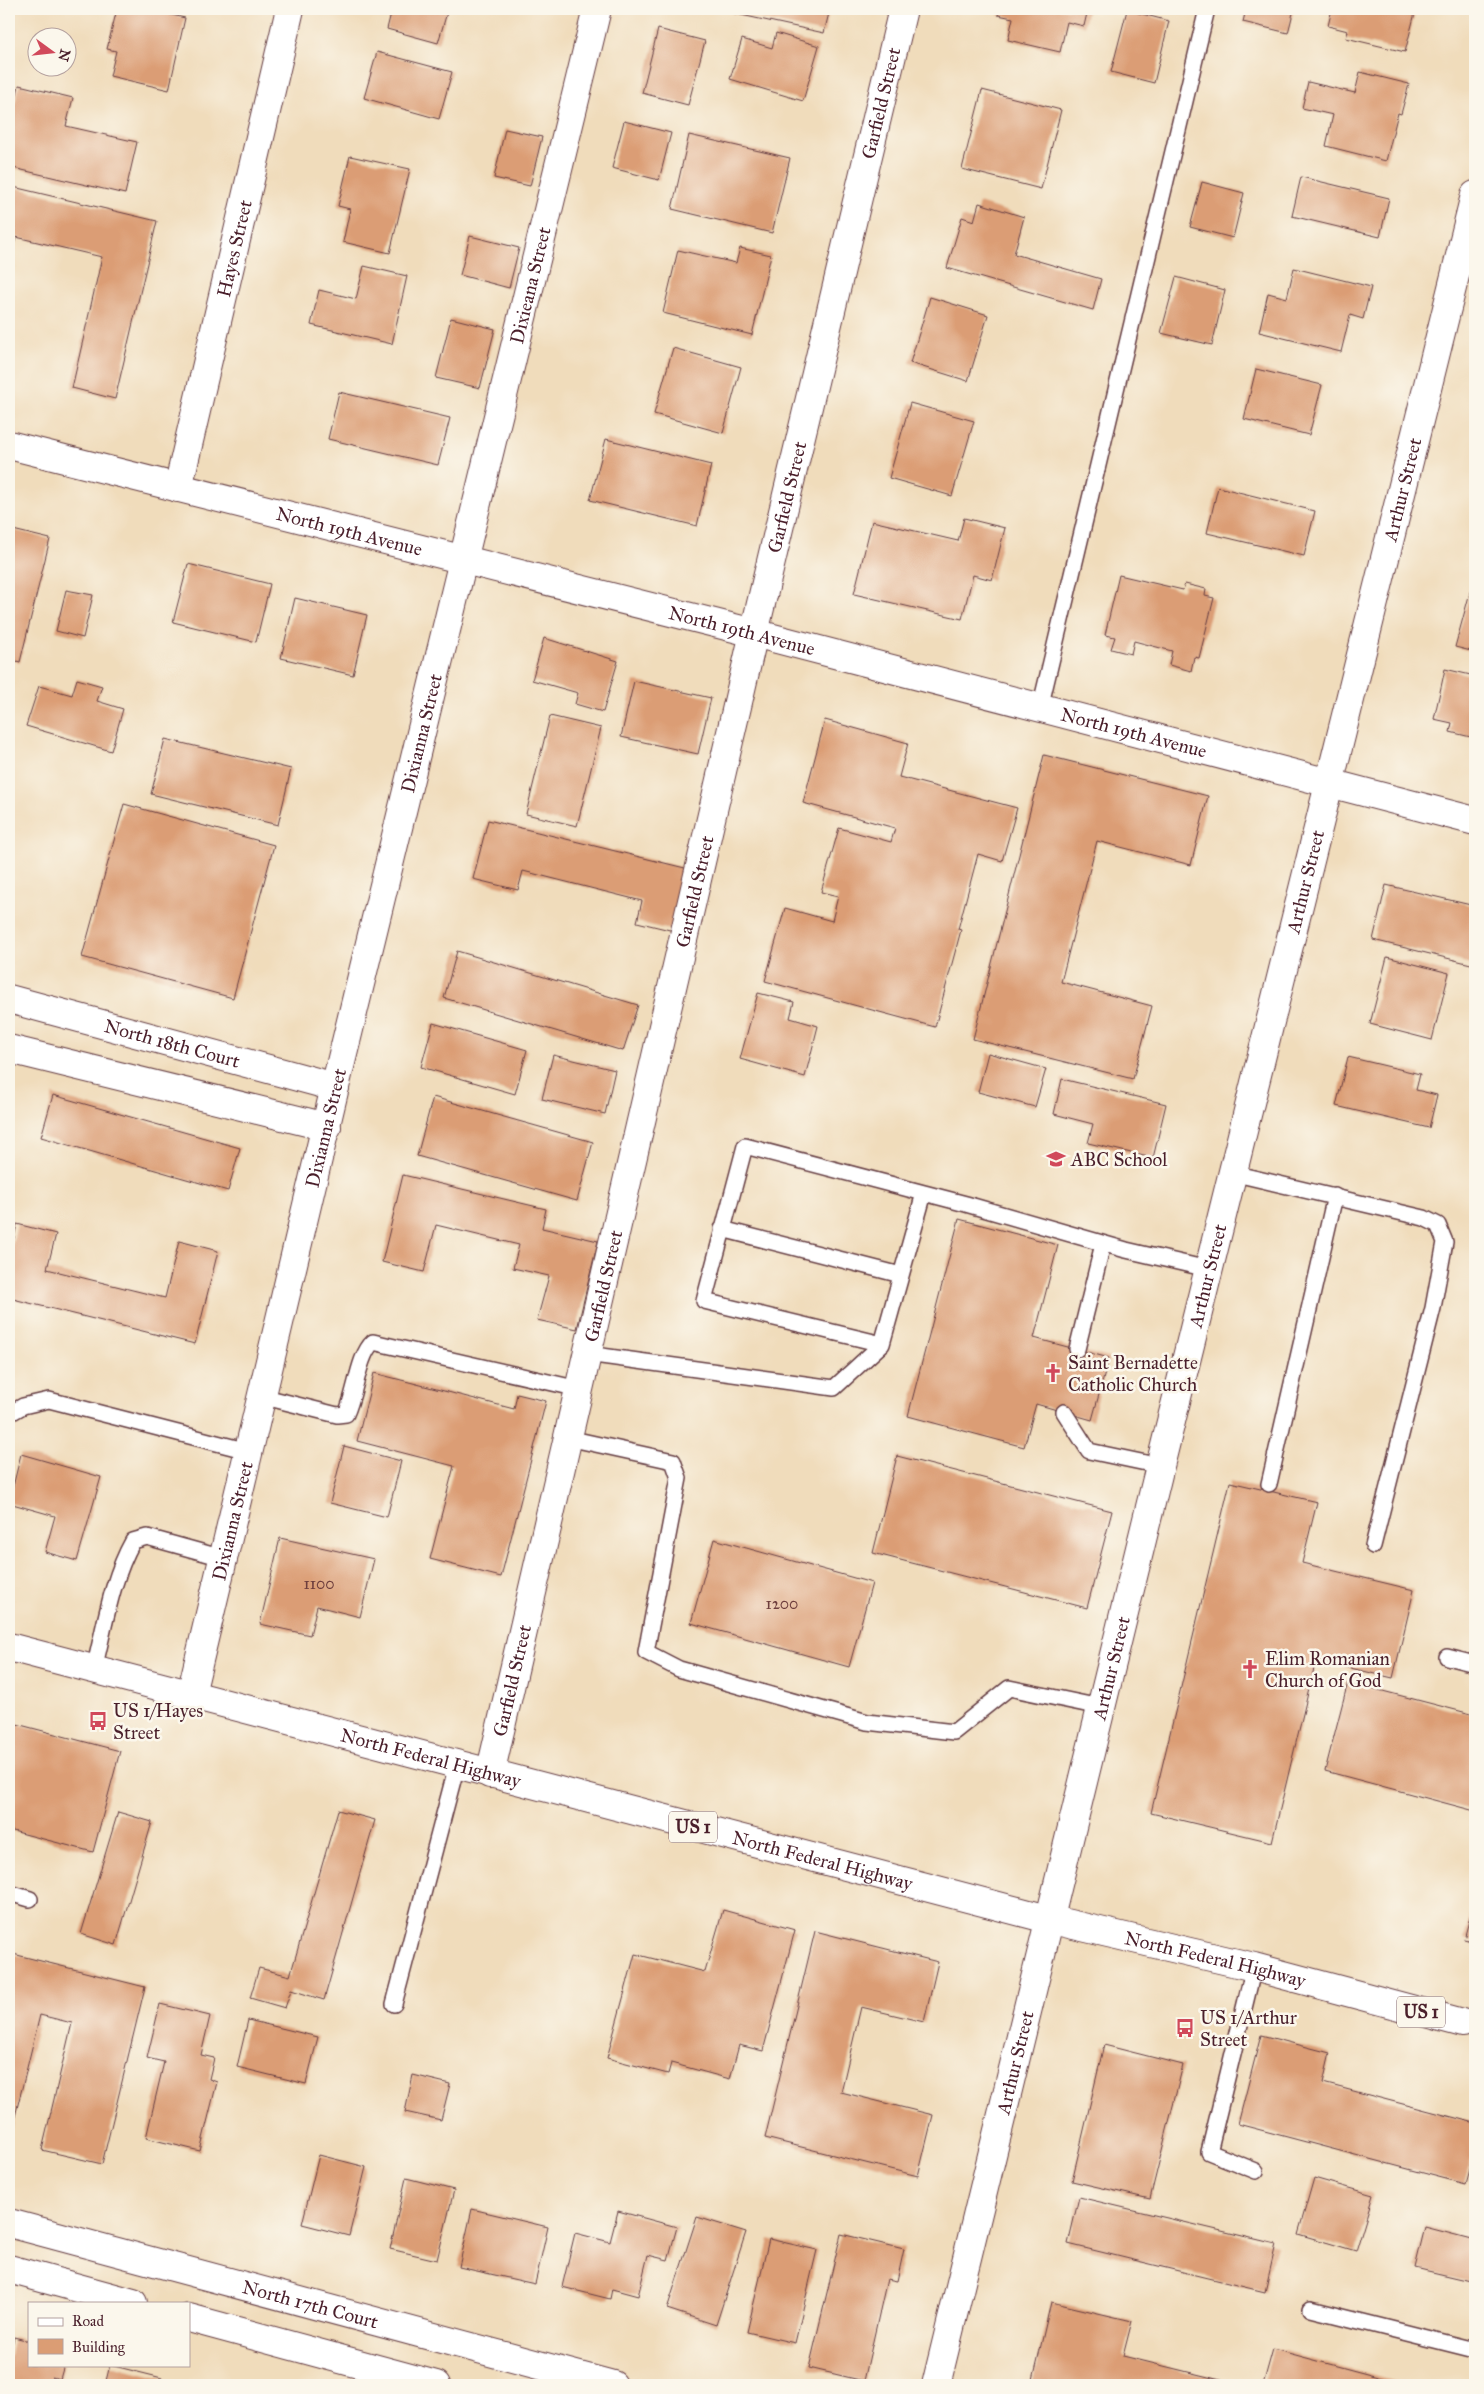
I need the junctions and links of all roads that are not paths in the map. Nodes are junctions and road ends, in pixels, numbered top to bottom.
1 (290, 9) edge
2 (597, 9) edge
3 (903, 9) edge
4 (1207, 9) edge
5 (1475, 195) edge
6 (9, 445) edge
7 (178, 488) junction
8 (463, 561) junction
9 (754, 634) junction
10 (1040, 708) junction
11 (1328, 782) junction
12 (1475, 821) edge
13 (9, 999) edge
14 (9, 1049) edge
15 (335, 1087) junction
16 (326, 1127) junction
17 (1232, 1173) junction
18 (924, 1193) junction
19 (1335, 1196) junction
20 (722, 1229) junction
21 (1103, 1244) junction
22 (1208, 1269) junction
23 (901, 1275) junction
24 (882, 1344) junction
25 (1077, 1349) dead end
26 (587, 1354) junction
27 (579, 1389) junction
28 (261, 1396) junction
29 (1064, 1412) dead end
30 (9, 1414) edge
31 (568, 1438) junction
32 (248, 1451) junction
33 (1160, 1466) junction
34 (1268, 1484) dead end
35 (1373, 1546) dead end
36 (223, 1558) junction
37 (9, 1647) edge
38 (1447, 1657) dead end
39 (1475, 1664) edge
40 (94, 1669) junction
41 (191, 1694) junction
42 (1100, 1707) junction
43 (457, 1765) junction
44 (490, 1774) junction
45 (9, 1893) edge
46 (30, 1899) dead end
47 (1048, 1919) junction
48 (1254, 1967) junction
49 (394, 2004) dead end
50 (1471, 2026) edge
51 (1256, 2171) dead end
52 (9, 2223) edge
53 (9, 2269) edge
54 (129, 2302) edge
55 (1311, 2309) dead end
56 (190, 2318) edge
57 (1475, 2350) edge
58 (436, 2385) edge
59 (613, 2385) edge
60 (936, 2385) edge

1 - 7 street, Hayes Street
2 - 8 street, Dixieana Street
3 - 9 street, Garfield Street
4 - 10 lane
5 - 11 street, Arthur Street
6 - 7 street, North 19th Avenue
7 - 8 street, North 19th Avenue
8 - 9 street, North 19th Avenue
8 - 15 street, Dixianna Street
9 - 10 street, North 19th Avenue
9 - 26 street, Garfield Street
10 - 11 street, North 19th Avenue
11 - 12 street, North 19th Avenue
11 - 17 street, Arthur Street
13 - 15 street, North 18th Court
14 - 16 street
15 - 16 street, Dixianna Street
16 - 28 street, Dixianna Street
17 - 19 lane
17 - 22 street, Arthur Street
18 - 20 lane
18 - 21 lane
18 - 23 lane
19 - 34 lane
19 - 35 lane
20 - 23 lane
20 - 24 lane
21 - 22 lane
21 - 25 lane
22 - 33 street, Arthur Street
23 - 24 lane
24 - 26 lane
26 - 27 street, Garfield Street
27 - 28 lane
27 - 31 street, Garfield Street
28 - 32 street, Dixianna Street
29 - 33 lane
30 - 32 lane
31 - 42 lane
31 - 44 street, Garfield Street
32 - 36 street, Dixianna Street
33 - 42 street, Arthur Street
36 - 40 lane
36 - 41 street, Dixianna Street
37 - 40 street, North Federal Highway / US 1
38 - 39 lane
40 - 41 street, North Federal Highway / US 1
41 - 43 street, North Federal Highway / US 1
42 - 47 street, Arthur Street
43 - 44 street, North Federal Highway / US 1
43 - 49 lane
44 - 47 street, North Federal Highway / US 1
45 - 46 lane
47 - 48 street, North Federal Highway / US 1
47 - 60 street, Arthur Street
48 - 50 street, North Federal Highway / US 1
48 - 51 lane
52 - 59 street, North 17th Court
53 - 54 street
55 - 57 lane
56 - 58 street

